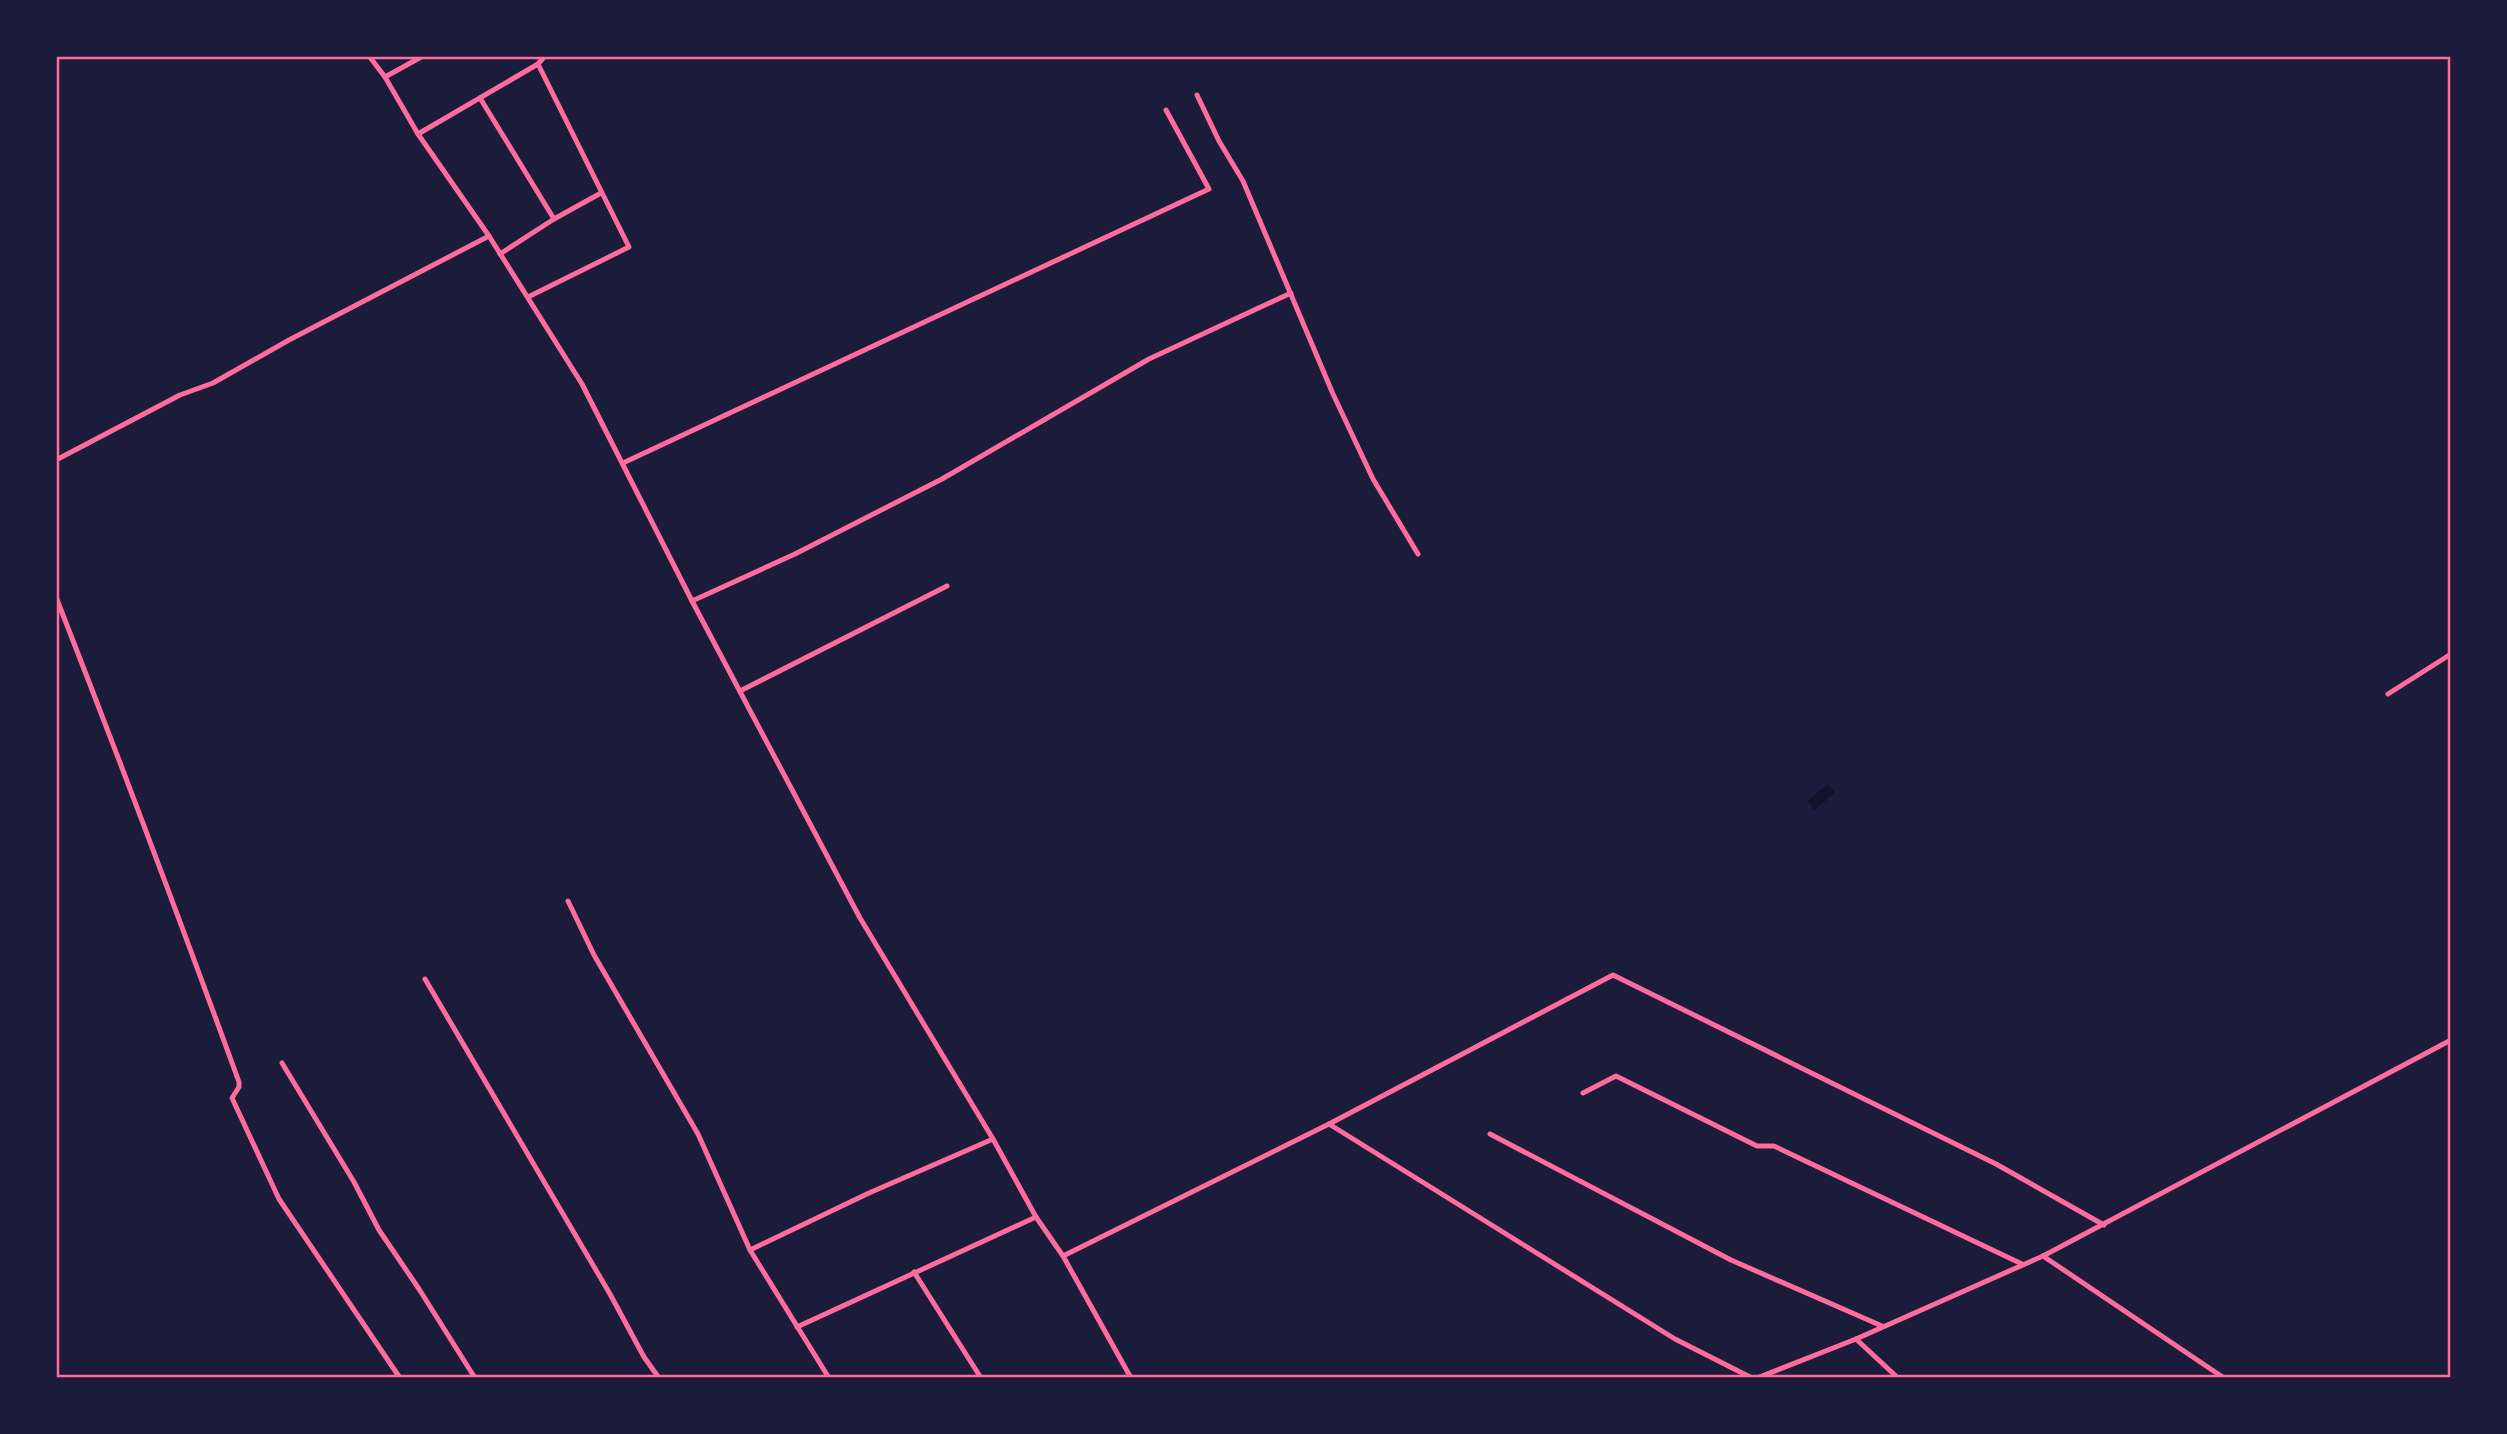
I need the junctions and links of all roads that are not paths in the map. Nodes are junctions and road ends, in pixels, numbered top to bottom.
1 (369, 56) edge
2 (423, 56) edge
3 (545, 56) edge
4 (538, 64) junction
5 (385, 77) junction
6 (1198, 94) dead end
7 (480, 98) junction
8 (1166, 110) dead end
9 (418, 134) junction
10 (601, 193) junction
11 (554, 219) junction
12 (489, 236) junction
13 (500, 254) junction
14 (1292, 293) junction
15 (528, 297) junction
16 (56, 460) edge
17 (623, 463) junction
18 (1418, 554) dead end
19 (947, 586) dead end
20 (56, 597) edge
21 (692, 601) junction
22 (2451, 654) edge
23 (740, 691) junction
24 (2388, 694) dead end
25 (568, 901) dead end
26 (425, 979) dead end
27 (2451, 1040) edge
28 (282, 1063) dead end
29 (1583, 1093) dead end
30 (1329, 1124) junction
31 (1490, 1134) dead end
32 (993, 1139) junction
33 (1037, 1217) junction
34 (2104, 1225) junction
35 (750, 1250) junction
36 (1063, 1256) junction
37 (2043, 1256) junction
38 (2022, 1264) junction
39 (914, 1272) junction
40 (1882, 1326) junction
41 (797, 1327) junction
42 (1856, 1339) junction
43 (400, 1378) edge
44 (475, 1378) edge
45 (659, 1378) edge
46 (829, 1378) edge
47 (981, 1378) edge
48 (1131, 1378) edge
49 (1752, 1378) edge
50 (1757, 1378) edge
51 (1898, 1378) edge
52 (2224, 1378) edge

1 - 5 street
2 - 5 street
3 - 4 street
4 - 7 street
4 - 10 street
5 - 9 street
6 - 14 street
7 - 9 street
7 - 11 street
8 - 17 street
9 - 12 street
10 - 11 street
10 - 15 street
11 - 13 street
12 - 13 street
12 - 16 street
13 - 15 street
14 - 18 street
14 - 21 street
15 - 17 street
17 - 21 street
19 - 23 street
20 - 43 street
21 - 23 street
22 - 24 street
23 - 32 street
25 - 35 street
26 - 45 street
27 - 34 street
28 - 44 street
29 - 38 street
30 - 34 street
30 - 36 street
30 - 49 street
31 - 40 street
32 - 33 street
32 - 35 street
33 - 36 street
33 - 39 street
34 - 37 street
35 - 41 street
36 - 48 street
37 - 38 street
37 - 52 street
38 - 40 street
39 - 41 street
39 - 47 street
40 - 42 street
41 - 46 street
42 - 50 street
42 - 51 street

